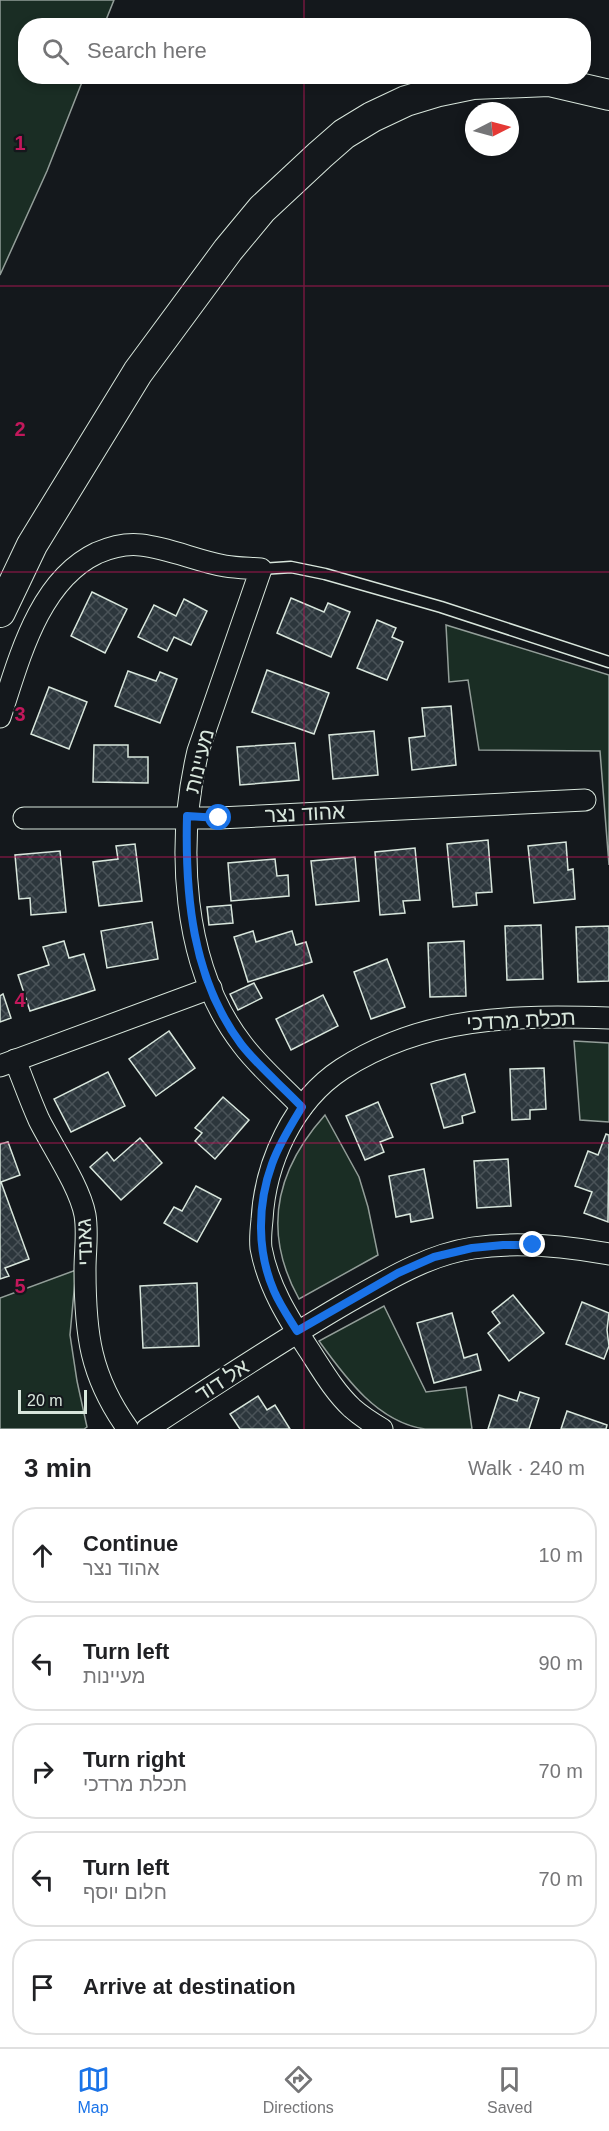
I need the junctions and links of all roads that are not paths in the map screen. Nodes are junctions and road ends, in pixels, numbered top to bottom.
1 (473, 84) edge
2 (563, 84) edge
3 (609, 94) edge
4 (261, 569) junction
5 (0, 612) edge
6 (609, 662) edge
7 (0, 717) edge
8 (585, 800) dead end
9 (187, 816) junction
10 (24, 818) dead end
11 (211, 988) junction
12 (609, 1018) edge
13 (7, 1063) edge
14 (302, 1107) junction
15 (609, 1254) edge
16 (297, 1331) junction
17 (128, 1429) edge
18 (147, 1429) edge
19 (382, 1429) edge

1 - 5 main road
2 - 3 main road
4 - 6 lane
4 - 7 street
4 - 9 street, מעיינות
8 - 9 street, אהוד נצר
9 - 10 street, אהוד נצר
9 - 11 street, מעיינות
11 - 13 street
11 - 14 street, מעיינות
12 - 14 street, תכלת מרדכי
13 - 17 street, גאנדי
14 - 16 street, תכלת מרדכי
15 - 16 street, אל דוד
16 - 18 street, אל דוד
16 - 19 street, תכלת מרדכי

